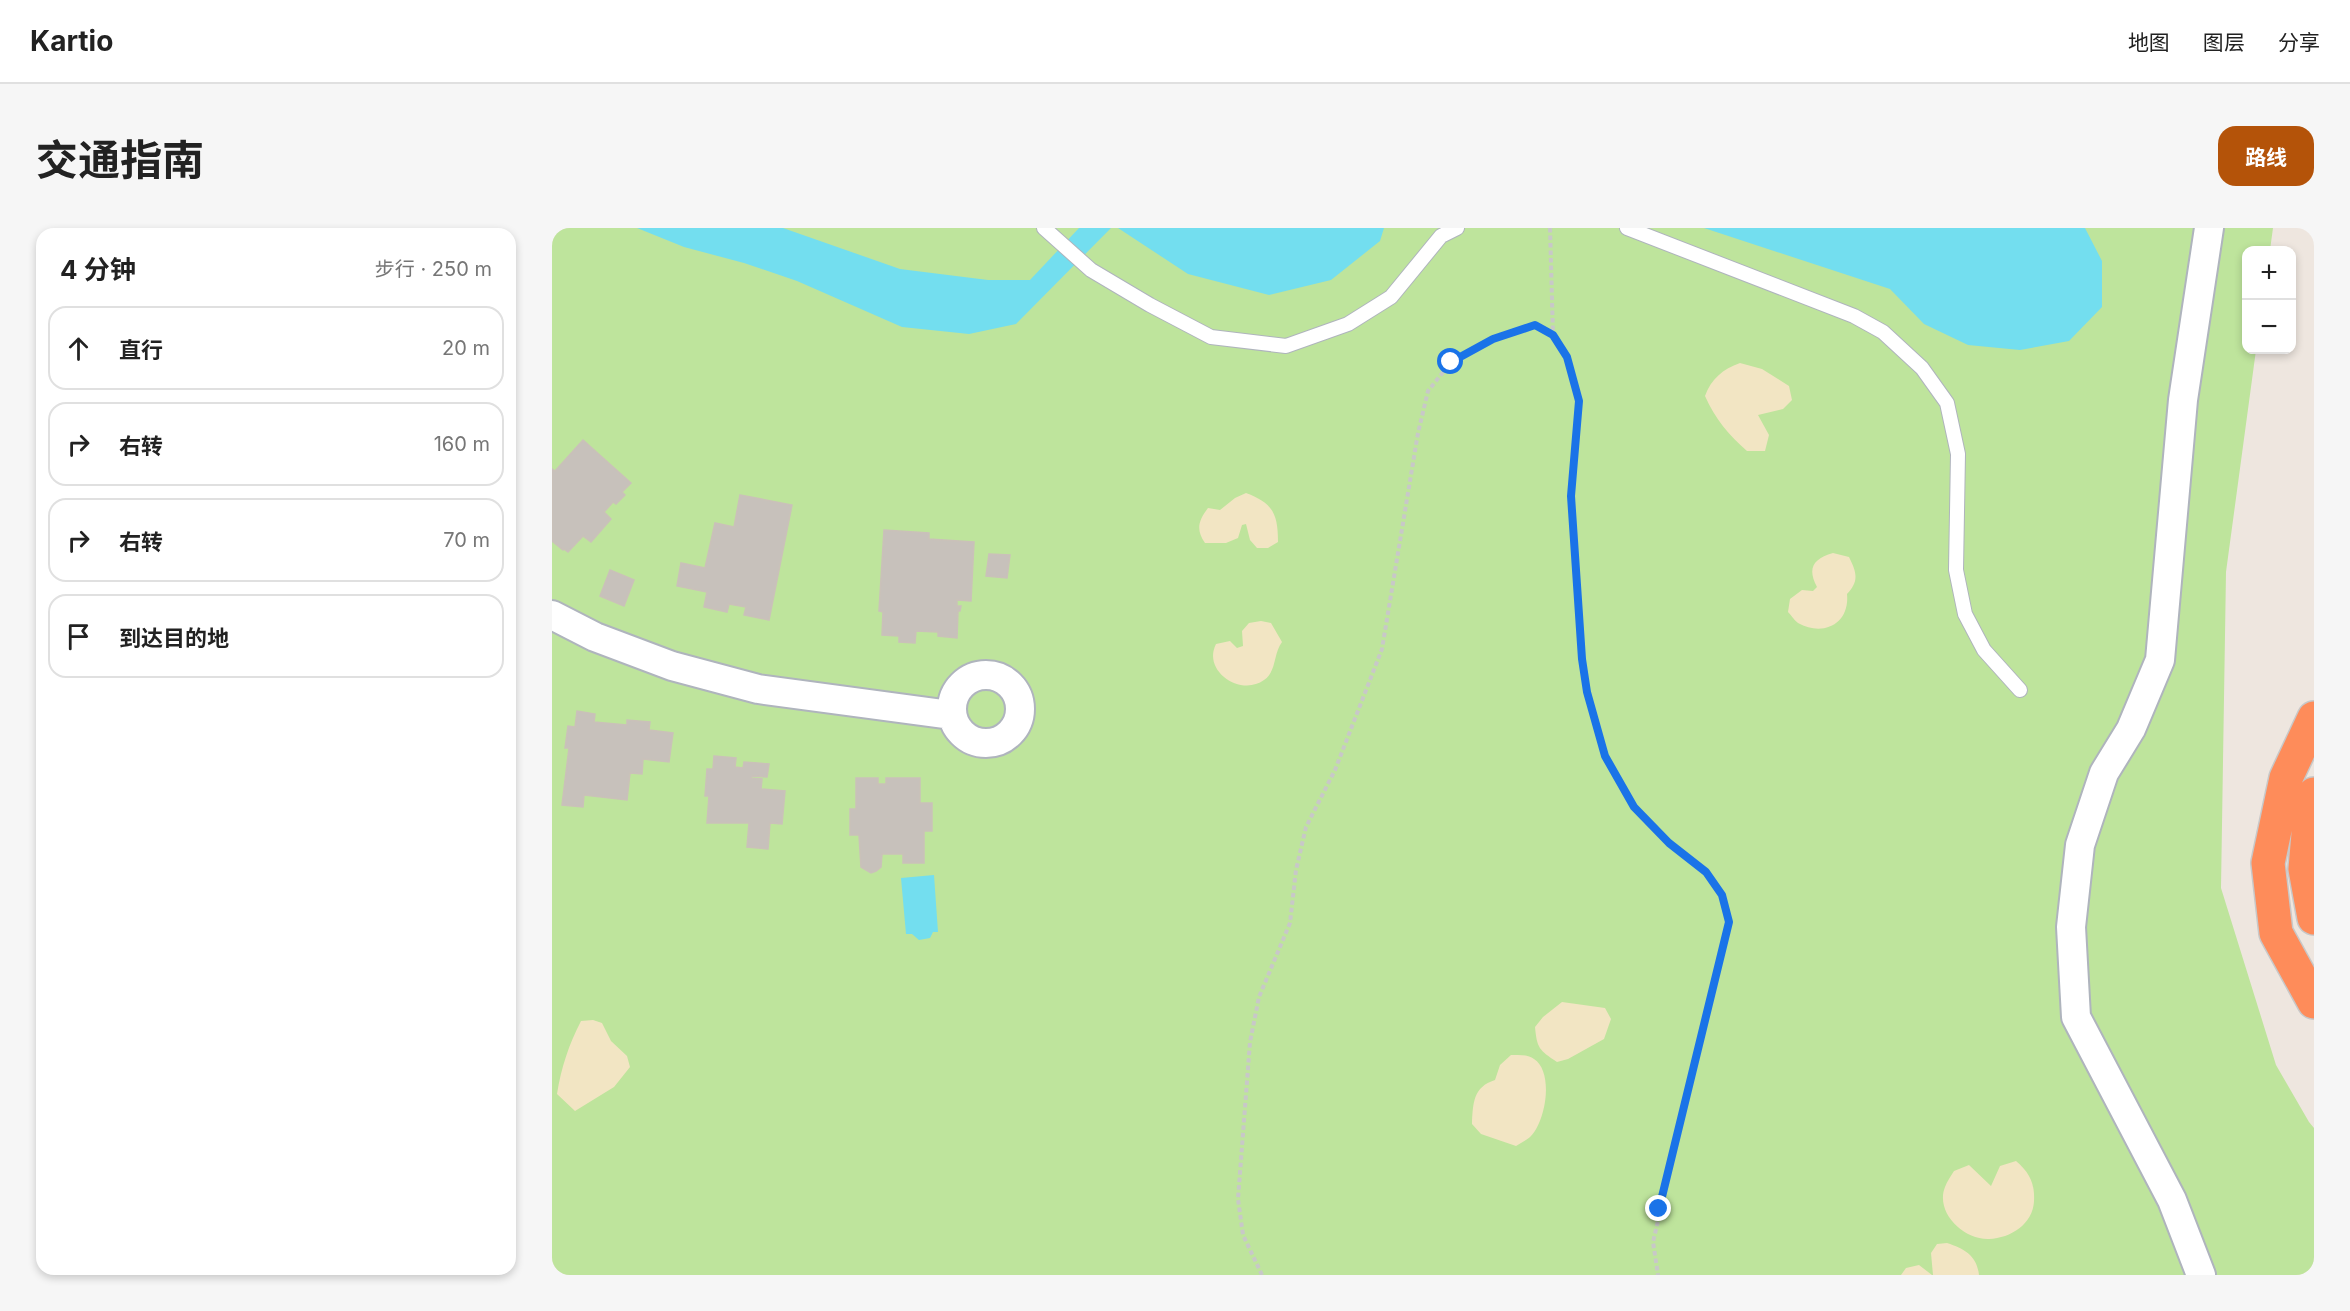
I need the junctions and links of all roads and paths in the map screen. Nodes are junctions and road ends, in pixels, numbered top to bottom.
1 (1044, 228) edge
2 (1457, 228) edge
3 (1550, 228) edge
4 (1627, 228) edge
5 (2209, 228) edge
6 (1553, 335) junction
7 (552, 615) edge
8 (2020, 690) dead end
9 (951, 715) dead end
10 (2314, 718) edge
11 (2314, 794) edge
12 (2314, 918) edge
13 (2314, 1002) edge
14 (1262, 1275) edge
15 (1658, 1275) edge
16 (2202, 1275) edge

1 - 2 lane
3 - 6 path
4 - 8 lane
5 - 16 street
6 - 14 path
6 - 15 path
7 - 9 street
10 - 13 highway
11 - 12 highway

